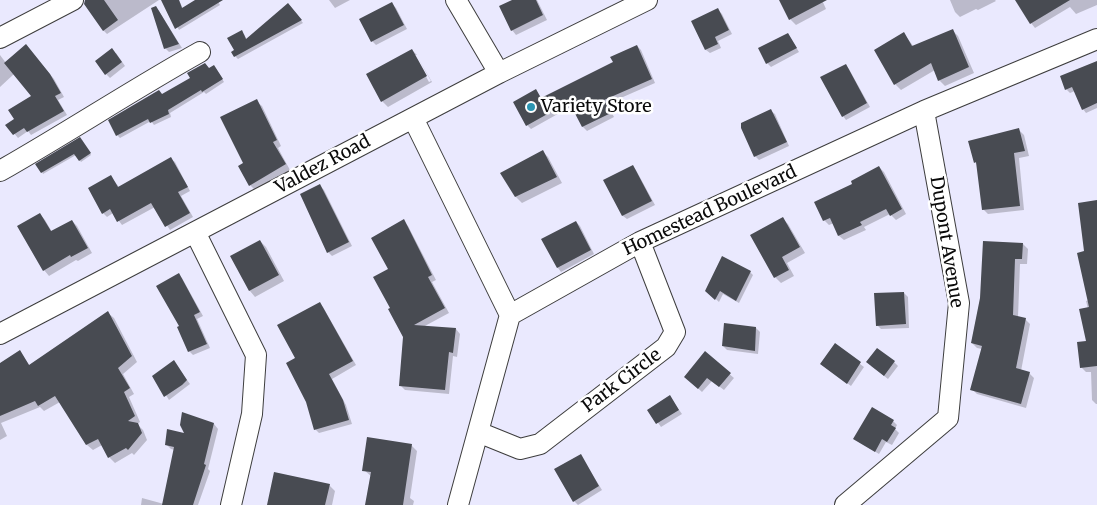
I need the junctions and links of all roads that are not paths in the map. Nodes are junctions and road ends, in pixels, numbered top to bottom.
1 (73, 0) edge
2 (456, 0) edge
3 (647, 0) edge
4 (0, 38) edge
5 (1097, 39) edge
6 (200, 52) dead end
7 (499, 73) junction
8 (924, 111) junction
9 (413, 118) junction
10 (0, 172) edge
11 (195, 232) junction
12 (640, 242) junction
13 (510, 315) junction
14 (0, 334) edge
15 (478, 432) junction
16 (231, 505) edge
17 (458, 505) edge
18 (845, 505) edge

1 - 4 street
2 - 7 street
3 - 7 street, Valdez Road
5 - 8 street, Homestead Boulevard
6 - 10 street
7 - 9 street, Valdez Road
8 - 12 street, Homestead Boulevard
8 - 18 street, Dupont Avenue
9 - 11 street, Valdez Road
9 - 13 street
11 - 14 street, Valdez Road
11 - 16 street
12 - 13 street, Homestead Boulevard
12 - 15 street, Park Circle
13 - 15 street
15 - 17 street

